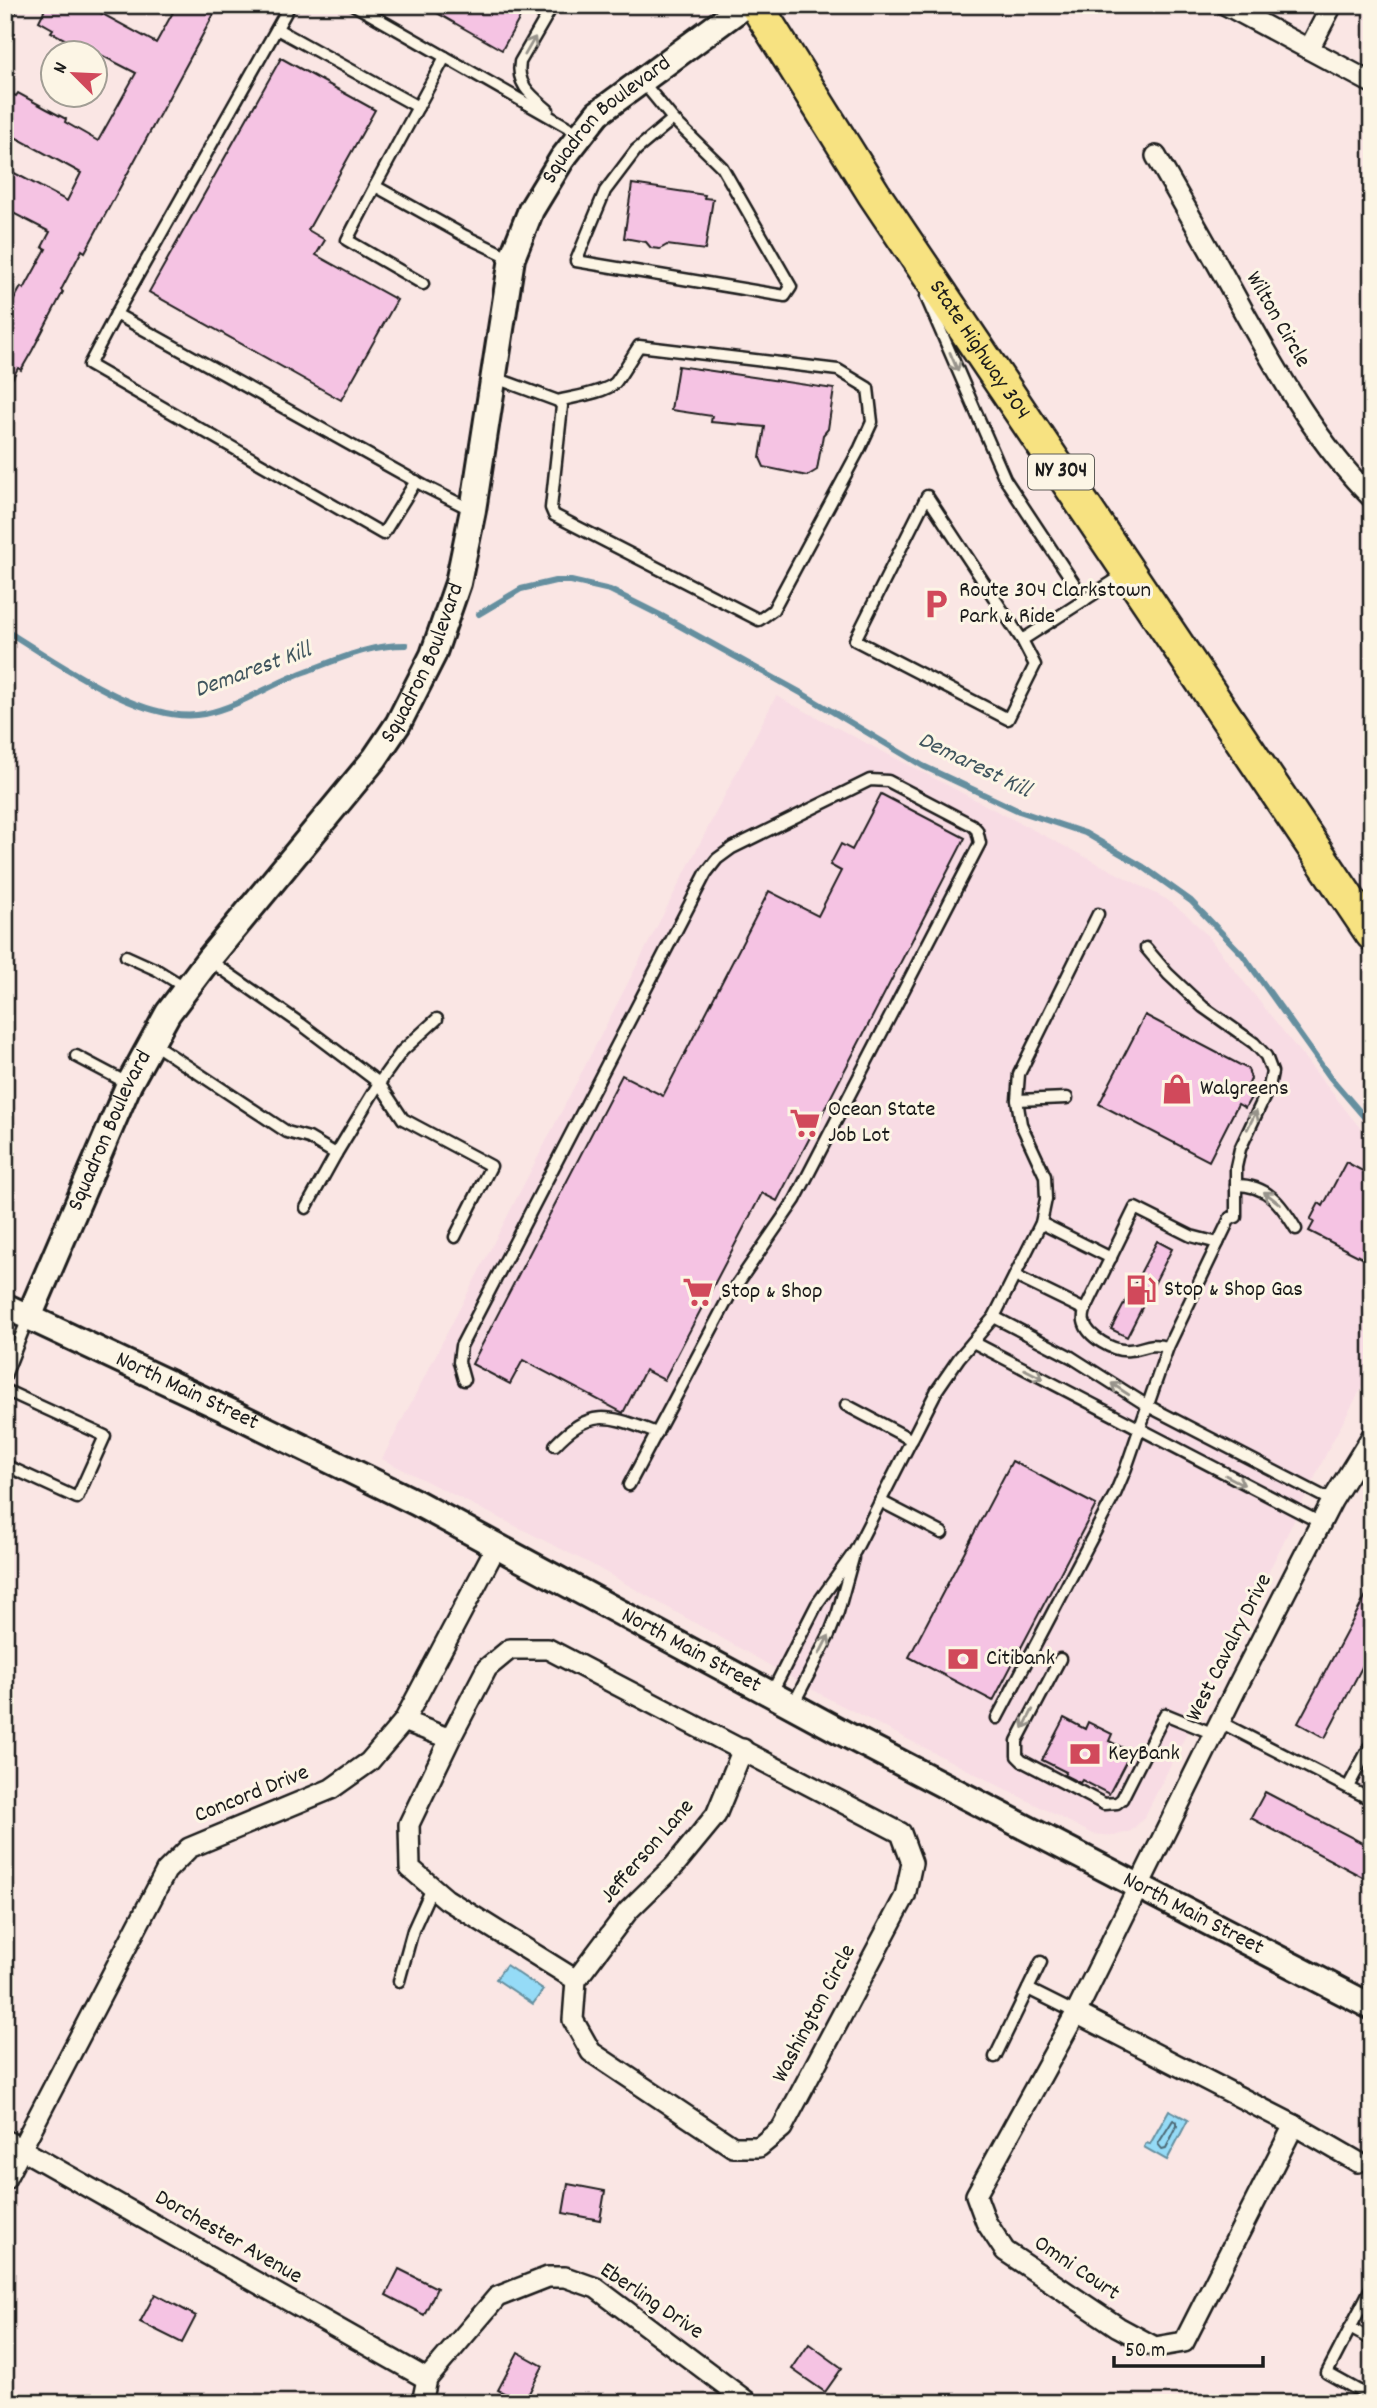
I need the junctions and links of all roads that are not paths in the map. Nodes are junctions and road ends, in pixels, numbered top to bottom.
1 (290, 5) edge
2 (553, 5) edge
3 (745, 5) edge
4 (756, 5) edge
5 (1226, 5) edge
6 (1332, 5) edge
7 (360, 7) edge
8 (277, 29) junction
9 (1309, 49) junction
10 (445, 57) junction
11 (641, 80) junction
12 (1372, 83) edge
13 (418, 107) junction
14 (558, 120) junction
15 (673, 120) junction
16 (579, 134) junction
17 (1156, 156) dead end
18 (375, 186) junction
19 (899, 232) junction
20 (512, 258) junction
21 (423, 284) dead end
22 (116, 314) junction
23 (493, 377) junction
24 (558, 401) junction
25 (416, 481) junction
26 (1372, 498) edge
27 (473, 510) junction
28 (1128, 572) junction
29 (1085, 600) junction
30 (1022, 640) junction
31 (1098, 915) dead end
32 (1372, 934) edge
33 (1146, 948) dead end
34 (126, 956) dead end
35 (208, 960) junction
36 (186, 988) junction
37 (437, 1019) dead end
38 (151, 1042) junction
39 (76, 1056) dead end
40 (379, 1083) junction
41 (129, 1084) junction
42 (1067, 1098) dead end
43 (1017, 1100) junction
44 (336, 1154) junction
45 (1236, 1185) junction
46 (306, 1208) dead end
47 (1041, 1223) junction
48 (1296, 1229) dead end
49 (455, 1237) dead end
50 (1218, 1243) junction
51 (1111, 1258) junction
52 (1014, 1276) junction
53 (5, 1307) edge
54 (1085, 1310) junction
55 (29, 1317) junction
56 (993, 1317) junction
57 (974, 1342) junction
58 (1168, 1347) junction
59 (5, 1376) edge
60 (464, 1380) dead end
61 (5, 1390) edge
62 (846, 1405) dead end
63 (1148, 1406) junction
64 (1140, 1430) junction
65 (657, 1433) junction
66 (1372, 1436) edge
67 (912, 1440) junction
68 (555, 1445) dead end
69 (5, 1465) edge
70 (629, 1485) dead end
71 (880, 1501) junction
72 (1332, 1501) junction
73 (1321, 1523) junction
74 (942, 1533) dead end
75 (497, 1545) junction
76 (855, 1551) junction
77 (1060, 1659) dead end
78 (782, 1700) junction
79 (997, 1718) dead end
80 (404, 1721) junction
81 (1217, 1728) junction
82 (450, 1740) junction
83 (1372, 1742) edge
84 (743, 1749) junction
85 (1348, 1787) junction
86 (1372, 1800) edge
87 (1138, 1886) junction
88 (432, 1888) junction
89 (1041, 1962) dead end
90 (576, 1980) junction
91 (399, 1981) dead end
92 (1028, 1989) junction
93 (1372, 2007) edge
94 (1076, 2013) junction
95 (995, 2057) dead end
96 (1294, 2126) junction
97 (14, 2144) edge
98 (1358, 2162) dead end
99 (5, 2180) edge
100 (1372, 2287) edge
101 (1350, 2328) junction
102 (1372, 2340) edge
103 (427, 2379) junction
104 (1372, 2398) edge
105 (422, 2403) edge
106 (749, 2403) edge

1 - 8 lane
14 -> 2 lane
3 - 11 street, Squadron Boulevard
4 - 19 main road, State Highway 304 / NY 304
5 - 9 street
6 - 9 street
7 - 10 lane
8 - 13 lane
8 - 22 lane
9 - 12 street
10 - 13 lane
10 - 14 lane
11 - 15 lane
11 - 16 street, Squadron Boulevard
13 - 18 lane
14 - 16 lane
15 - 15 lane
16 - 20 street, Squadron Boulevard
17 - 26 street, Wilton Circle
18 - 20 lane
18 - 21 lane
19 - 28 main road, State Highway 304 / NY 304
19 -> 29 lane
20 - 23 street, Squadron Boulevard
22 - 25 lane
22 - 25 lane
23 - 24 lane
23 - 27 street, Squadron Boulevard
24 - 24 lane
25 - 27 lane
27 - 35 street, Squadron Boulevard
28 - 29 lane
28 - 32 main road, State Highway 304 / NY 304
29 - 30 lane
30 - 30 lane
31 - 43 lane
45 -> 33 lane
34 - 36 lane
35 - 36 street, Squadron Boulevard
35 - 40 lane
36 - 38 street, Squadron Boulevard
37 - 40 lane
38 - 41 street, Squadron Boulevard
38 - 44 lane
39 - 41 lane
40 - 44 lane
40 - 49 lane
41 - 55 street, Squadron Boulevard
42 - 43 lane
43 - 47 lane
44 - 46 lane
48 -> 45 lane
45 - 50 lane
47 - 51 lane
47 - 52 lane
50 - 51 lane
50 - 58 lane
51 - 54 lane
52 - 54 lane
52 - 56 lane
53 - 55 street, North Main Street
54 - 58 lane
55 - 59 lane
55 - 75 street, North Main Street
56 - 57 lane
63 -> 56 lane
57 -> 64 lane
57 - 67 lane
58 - 63 lane
60 - 65 lane
61 - 69 lane
62 - 67 lane
63 - 64 lane
63 - 72 lane
64 -> 73 lane
64 - 79 lane
65 - 68 lane
65 - 70 lane
66 - 72 street, West Cavalry Drive
67 - 71 lane
71 - 74 lane
71 - 76 lane
72 - 73 street, West Cavalry Drive
73 - 81 street, West Cavalry Drive
75 - 78 street, North Main Street
75 - 80 street, Concord Drive
76 - 78 lane
78 -> 76 lane
77 -> 81 lane
78 - 87 street, North Main Street
80 - 82 street
80 - 97 street, Concord Drive
81 - 85 lane
81 - 87 street, West Cavalry Drive
82 - 84 street, Washington Circle
82 - 88 street, Washington Circle
83 - 85 lane
84 - 90 street, Jefferson Lane
84 - 90 street, Washington Circle
85 - 86 lane
87 - 93 street, North Main Street
87 - 94 street, Omni Court
88 - 90 street, Washington Circle
88 - 91 lane
89 - 92 lane
92 - 94 lane
92 - 95 lane
94 - 96 street
94 - 96 street, Omni Court
96 - 98 street
97 - 99 street, Concord Drive
97 - 103 street, Dorchester Avenue
100 - 101 lane
101 - 102 lane
101 - 104 lane
103 - 105 street
103 - 106 street, Eberling Drive

